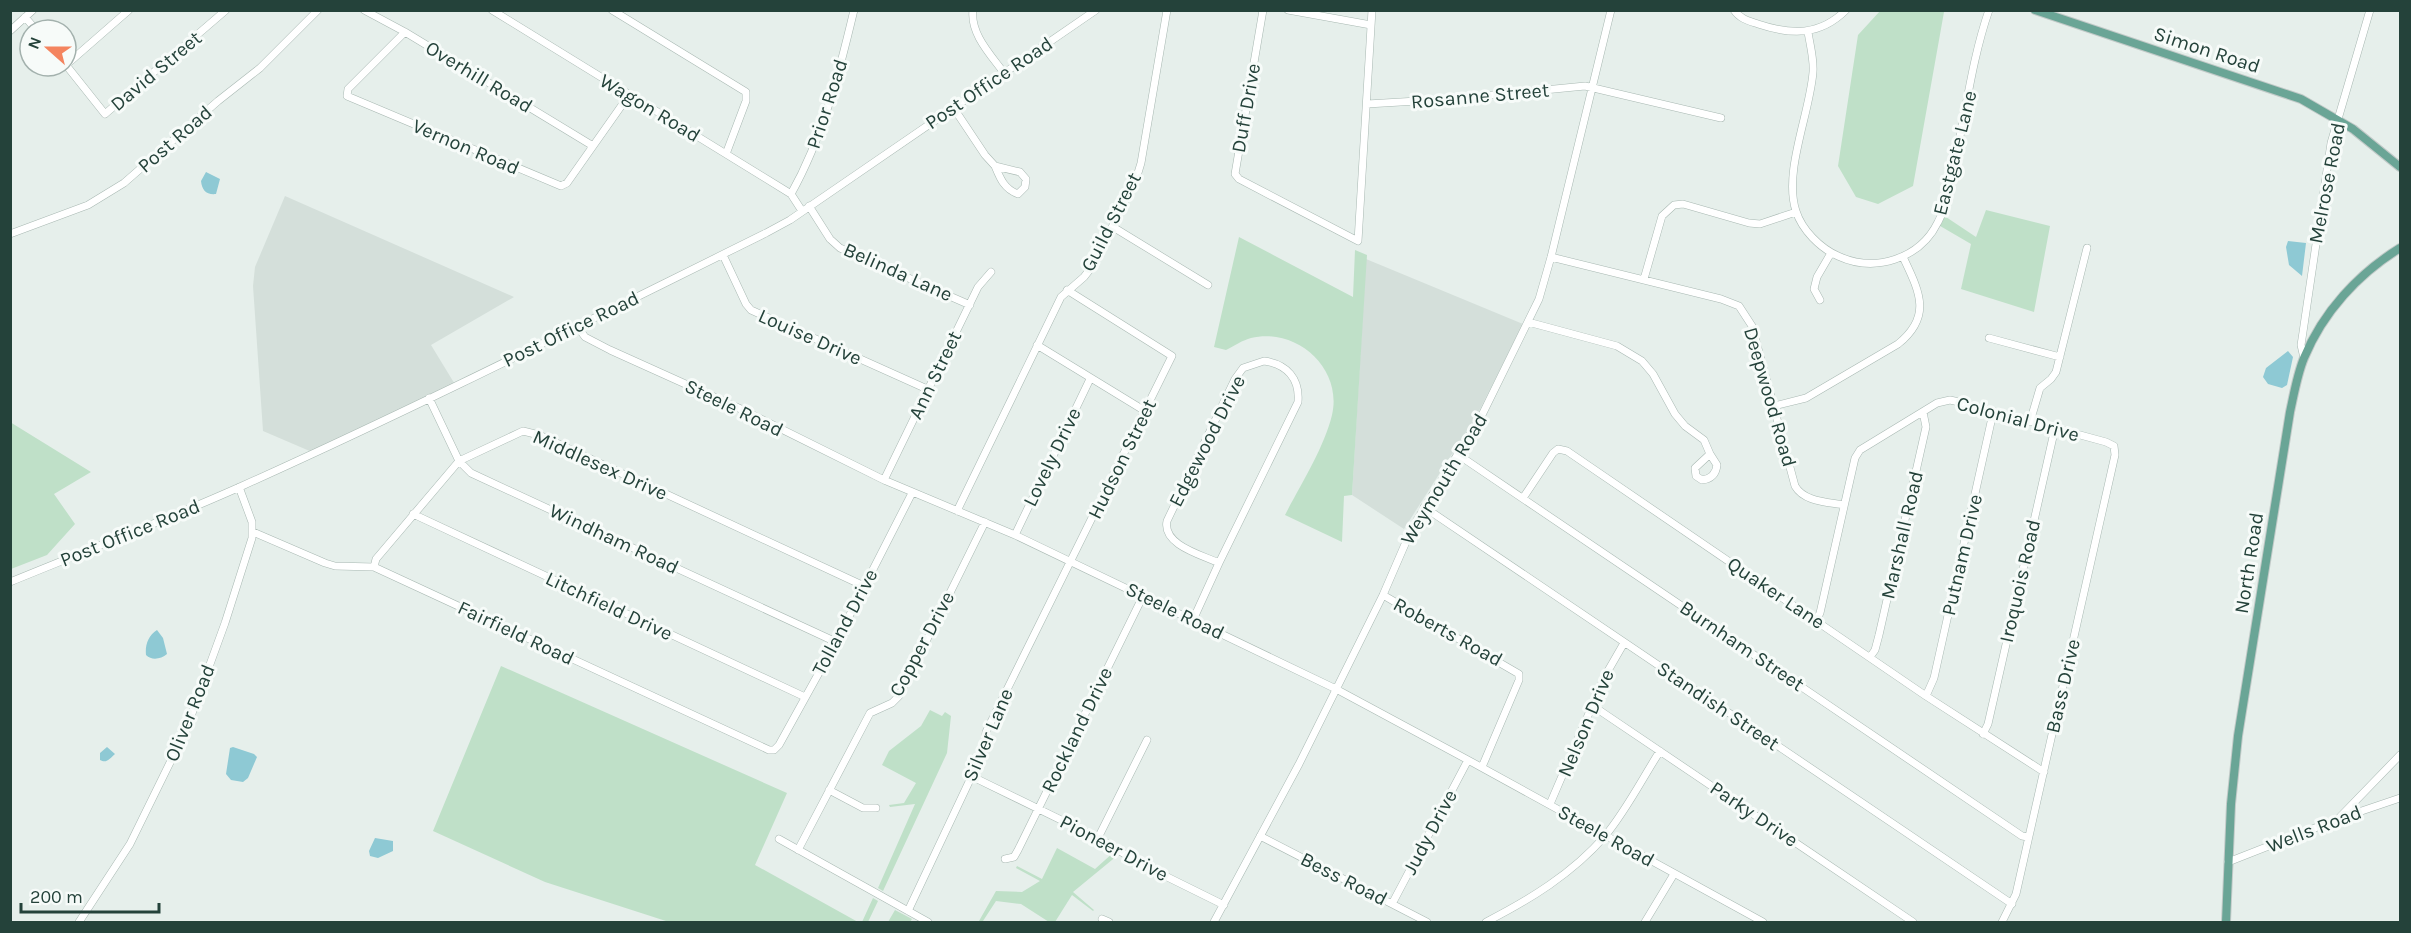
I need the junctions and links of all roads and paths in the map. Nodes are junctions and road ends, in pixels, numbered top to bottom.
1 (33, 10) edge
2 (129, 10) edge
3 (226, 10) edge
4 (318, 10) edge
5 (364, 10) edge
6 (492, 10) edge
7 (612, 10) edge
8 (855, 10) edge
9 (973, 10) edge
10 (1167, 10) edge
11 (1263, 10) edge
12 (1288, 10) edge
13 (1372, 10) edge
14 (1611, 10) edge
15 (1734, 10) edge
16 (1846, 10) edge
17 (1989, 10) edge
18 (2035, 10) edge
19 (2370, 10) edge
20 (1096, 11) edge
21 (25, 17) joint
22 (1371, 25) junction
23 (10, 31) edge
24 (405, 32) junction
25 (1808, 32) junction
26 (78, 55) edge
27 (1004, 73) junction
28 (76, 78) edge
29 (1593, 87) junction
30 (629, 95) junction
31 (1367, 104) junction
32 (953, 107) junction
33 (1720, 118) dead end
34 (2338, 120) junction
35 (593, 146) junction
36 (726, 154) junction
37 (995, 166) junction
38 (2400, 167) edge
39 (791, 194) junction
40 (805, 209) junction
41 (1796, 212) junction
42 (1113, 226) junction
43 (10, 234) edge
44 (2087, 248) dead end
45 (2400, 248) edge
46 (1831, 253) junction
47 (723, 255) junction
48 (1551, 256) junction
49 (1903, 257) junction
50 (991, 272) dead end
51 (1644, 279) junction
52 (1208, 285) dead end
53 (1067, 290) junction
54 (1820, 300) dead end
55 (970, 305) junction
56 (1528, 322) junction
57 (577, 326) junction
58 (1989, 338) dead end
59 (1037, 345) junction
60 (2060, 357) junction
61 (2304, 358) junction
62 (1090, 379) junction
63 (927, 389) junction
64 (429, 398) junction
65 (1774, 406) junction
66 (1145, 411) junction
67 (1923, 412) junction
68 (1993, 412) junction
69 (2030, 422) junction
70 (2055, 428) junction
71 (2114, 446) joint
72 (1457, 454) junction
73 (1710, 454) dead end
74 (459, 461) junction
75 (884, 480) junction
76 (239, 487) junction
77 (912, 492) junction
78 (1523, 498) junction
79 (1844, 505) junction
80 (1424, 507) junction
81 (957, 511) junction
82 (412, 514) junction
83 (985, 522) junction
84 (253, 532) junction
85 (1015, 535) junction
86 (1072, 562) junction
87 (1220, 563) junction
88 (374, 567) junction
89 (10, 582) edge
90 (864, 586) junction
91 (1383, 595) junction
92 (1143, 596) junction
93 (1193, 620) junction
94 (1816, 621) junction
95 (836, 642) junction
96 (1624, 643) junction
97 (1870, 657) junction
98 (1336, 689) junction
99 (1926, 696) junction
100 (805, 697) junction
101 (1593, 706) junction
102 (1983, 734) junction
103 (1147, 740) dead end
104 (774, 750) joint
105 (1660, 751) junction
106 (2400, 755) edge
107 (1468, 760) junction
108 (1482, 767) junction
109 (2044, 772) junction
110 (971, 776) junction
111 (829, 790) junction
112 (2400, 798) edge
113 (1550, 804) junction
114 (876, 808) dead end
115 (1038, 809) junction
116 (2338, 819) junction
117 (1260, 836) junction
118 (1605, 836) junction
119 (2028, 837) junction
120 (1098, 838) junction
121 (779, 839) dead end
122 (798, 850) junction
123 (1005, 859) dead end
124 (2228, 862) junction
125 (1674, 874) junction
126 (1392, 904) junction
127 (2012, 904) junction
128 (1224, 905) junction
129 (908, 911) junction
130 (79, 922) edge
131 (928, 922) edge
132 (1214, 922) edge
133 (1427, 922) edge
134 (1486, 922) edge
135 (1645, 922) edge
136 (1763, 922) edge
137 (1913, 922) edge
138 (2002, 922) edge
139 (2226, 922) edge

1 - 21 street
2 - 26 street
3 - 28 street, David Street
4 - 43 street, Post Road
5 - 24 street, Overhill Road
6 - 30 street, Wagon Road
7 - 36 street
8 - 39 street, Prior Road
9 - 27 street
10 - 42 street, Guild Street
11 - 31 street, Duff Drive
12 - 22 street
13 - 22 street
14 - 29 street, Weymouth Road
15 - 25 street
16 - 25 street
17 - 49 street, Eastgate Lane
18 - 34 main road, Simon Road
19 - 34 street, Melrose Road
20 - 27 street, Post Office Road
21 - 23 street
22 - 31 street
24 - 35 street, Overhill Road
24 - 35 street, Vernon Road
25 - 41 street, Eastgate Lane
27 - 32 street, Post Office Road
29 - 31 street, Rosanne Street
29 - 33 street, Rosanne Street
29 - 48 street, Weymouth Road
30 - 35 street, Vernon Road
30 - 36 street, Wagon Road
32 - 37 street
32 - 40 street, Post Office Road
34 - 38 main road, Simon Road
34 - 61 street, Melrose Road
36 - 39 street, Wagon Road
37 - 37 street
39 - 40 street, Wagon Road
40 - 47 street, Post Office Road
40 - 55 street, Belinda Lane
41 - 46 street, Eastgate Lane
41 - 51 street
42 - 52 street
42 - 53 street, Guild Street
44 - 60 street
45 - 61 main road, North Road
46 - 49 street, Eastgate Lane
46 - 54 street
47 - 57 street, Post Office Road
47 - 63 street, Louise Drive
48 - 51 street, Deepwood Road
48 - 56 street, Weymouth Road
49 - 65 street
50 - 55 street, Ann Street
51 - 65 street, Deepwood Road
53 - 59 street, Guild Street
53 - 66 street, Hudson Street
55 - 63 street, Ann Street
56 - 72 street, Weymouth Road
56 - 73 street
57 - 64 street, Post Office Road
57 - 75 street, Steele Road
58 - 60 street
59 - 62 street
59 - 81 street, Guild Street
60 - 69 street
61 - 124 main road, North Road
62 - 66 street
62 - 85 street, Lovely Drive
63 - 75 street, Ann Street
64 - 74 street, Windham Road
64 - 76 street, Post Office Road
65 - 79 street, Deepwood Road
66 - 86 street, Hudson Street
67 - 68 street, Colonial Drive
67 - 79 street, Colonial Drive
67 - 97 street, Marshall Road
68 - 69 street, Colonial Drive
68 - 99 street, Putnam Drive
69 - 70 street, Colonial Drive
70 - 71 street, Colonial Drive
70 - 102 street, Iroquois Road
71 - 109 street, Bass Drive
72 - 78 street, Burnham Street
72 - 80 street, Weymouth Road
74 - 82 street, Middlesex Drive
74 - 90 street, Middlesex Drive
74 - 95 street, Windham Road
75 - 77 street, Steele Road
76 - 84 street
76 - 89 street, Post Office Road
77 - 81 street, Steele Road
77 - 90 street, Tolland Drive
78 - 94 street, Quaker Lane
78 - 119 street, Burnham Street
79 - 94 street, Colonial Drive
80 - 91 street, Weymouth Road
80 - 96 street, Standish Street
81 - 83 street, Steele Road
82 - 88 street, Middlesex Drive
82 - 100 street, Litchfield Drive
83 - 85 street, Steele Road
83 - 111 street, Copper Drive
84 - 88 street, Fairfield Road
84 - 130 street, Oliver Road
85 - 86 street, Steele Road
86 - 92 street, Steele Road
86 - 110 street, Silver Lane
87 - 87 street, Edgewood Drive
87 - 93 street, Edgewood Drive
88 - 104 street, Fairfield Road
90 - 95 street, Tolland Drive
91 - 98 street, Weymouth Road
91 - 108 street, Roberts Road
92 - 93 street, Steele Road
92 - 115 street, Rockland Drive
93 - 98 street, Steele Road
94 - 97 street, Quaker Lane
95 - 100 street, Tolland Drive
96 - 101 street, Nelson Drive
96 - 127 street, Standish Street
97 - 99 street, Quaker Lane
98 - 107 street, Steele Road
98 - 117 street, Weymouth Road
99 - 102 street, Quaker Lane
100 - 104 street, Tolland Drive
101 - 105 street, Parky Drive
101 - 113 street, Nelson Drive
102 - 109 street, Quaker Lane
103 - 120 street
105 - 118 street
105 - 137 street, Parky Drive
106 - 116 street
107 - 108 street, Steele Road
107 - 126 street, Judy Drive
108 - 113 street, Steele Road
109 - 119 street, Bass Drive
110 - 115 street, Pioneer Drive
110 - 129 street, Silver Lane
111 - 114 street
111 - 122 street, Copper Drive
112 - 116 street, Wells Road
113 - 118 street, Steele Road
115 - 120 street, Pioneer Drive
115 - 123 street, Rockland Drive
116 - 124 street, Wells Road
117 - 126 street, Bess Road
117 - 128 street, Weymouth Road
118 - 125 street, Steele Road
118 - 134 street
119 - 127 street, Bass Drive
120 - 128 street, Pioneer Drive
121 - 122 street
122 - 129 street
124 - 139 main road, North Road
125 - 135 street
125 - 136 street, Steele Road
126 - 133 street, Bess Road
127 - 138 street, Bass Drive
128 - 132 street, Weymouth Road
129 - 131 street

